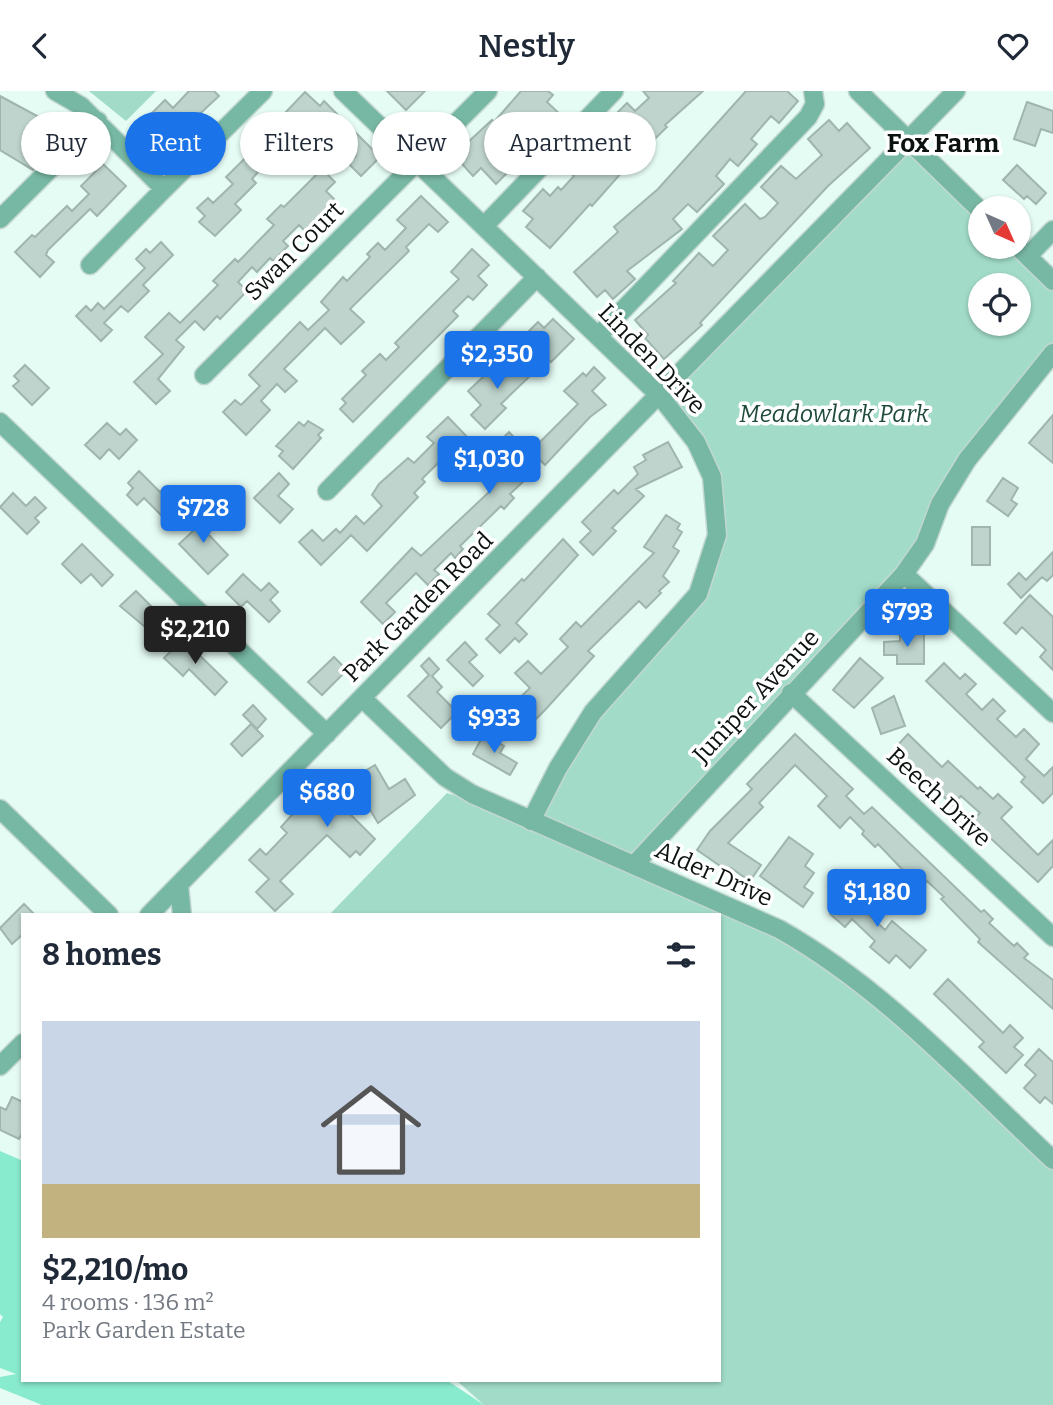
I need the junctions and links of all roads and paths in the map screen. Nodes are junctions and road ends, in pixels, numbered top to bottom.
1 (55, 91) edge
2 (263, 91) edge
3 (343, 91) edge
4 (488, 91) edge
5 (614, 91) edge
6 (813, 91) edge
7 (858, 91) edge
8 (956, 91) edge
9 (88, 112) edge
10 (468, 112) edge
11 (372, 118) edge
12 (111, 134) edge
13 (909, 141) junction
14 (44, 175) edge
15 (406, 175) edge
16 (432, 175) edge
17 (164, 189) junction
18 (968, 198) edge
19 (0, 219) edge
20 (484, 226) junction
21 (1053, 230) edge
22 (1031, 246) edge
23 (1030, 259) edge
24 (90, 265) dead end
25 (537, 277) junction
26 (1053, 281) edge
27 (598, 336) junction
28 (1053, 353) edge
29 (204, 375) dead end
30 (660, 396) junction
31 (0, 422) edge
32 (327, 491) dead end
33 (904, 575) junction
34 (791, 693) junction
35 (362, 698) junction
36 (1053, 713) edge
37 (327, 734) junction
38 (0, 809) edge
39 (531, 821) junction
40 (634, 865) junction
41 (178, 885) junction
42 (107, 913) edge
43 (151, 913) edge
44 (182, 913) edge
45 (1053, 937) edge
46 (21, 1045) edge
47 (0, 1066) edge
48 (1053, 1160) edge

1 - 9 street
2 - 17 street
3 - 11 street, Linden Drive
4 - 10 street, Swan Court
5 - 20 street
6 - 27 street
7 - 13 street
8 - 13 street, Park Garden Road
12 - 17 street
13 - 18 street
13 - 30 street, Park Garden Road
14 - 19 street
15 - 29 street, Swan Court
16 - 20 street, Linden Drive
17 - 24 street
20 - 25 street, Linden Drive
21 - 22 street
23 - 26 street
25 - 27 street, Linden Drive
25 - 32 street
27 - 30 street, Linden Drive
28 - 33 street, Juniper Avenue
30 - 35 street, Park Garden Road
30 - 39 street, Linden Drive
31 - 37 street
33 - 34 street, Juniper Avenue
33 - 36 street
34 - 40 street, Juniper Avenue
34 - 45 street, Beech Drive
35 - 37 street, Park Garden Road
35 - 39 street, Alder Drive
37 - 41 street, Park Garden Road
38 - 42 street
39 - 40 street, Alder Drive
40 - 48 street, Alder Drive
41 - 43 street, Park Garden Road
41 - 44 street
46 - 47 street

